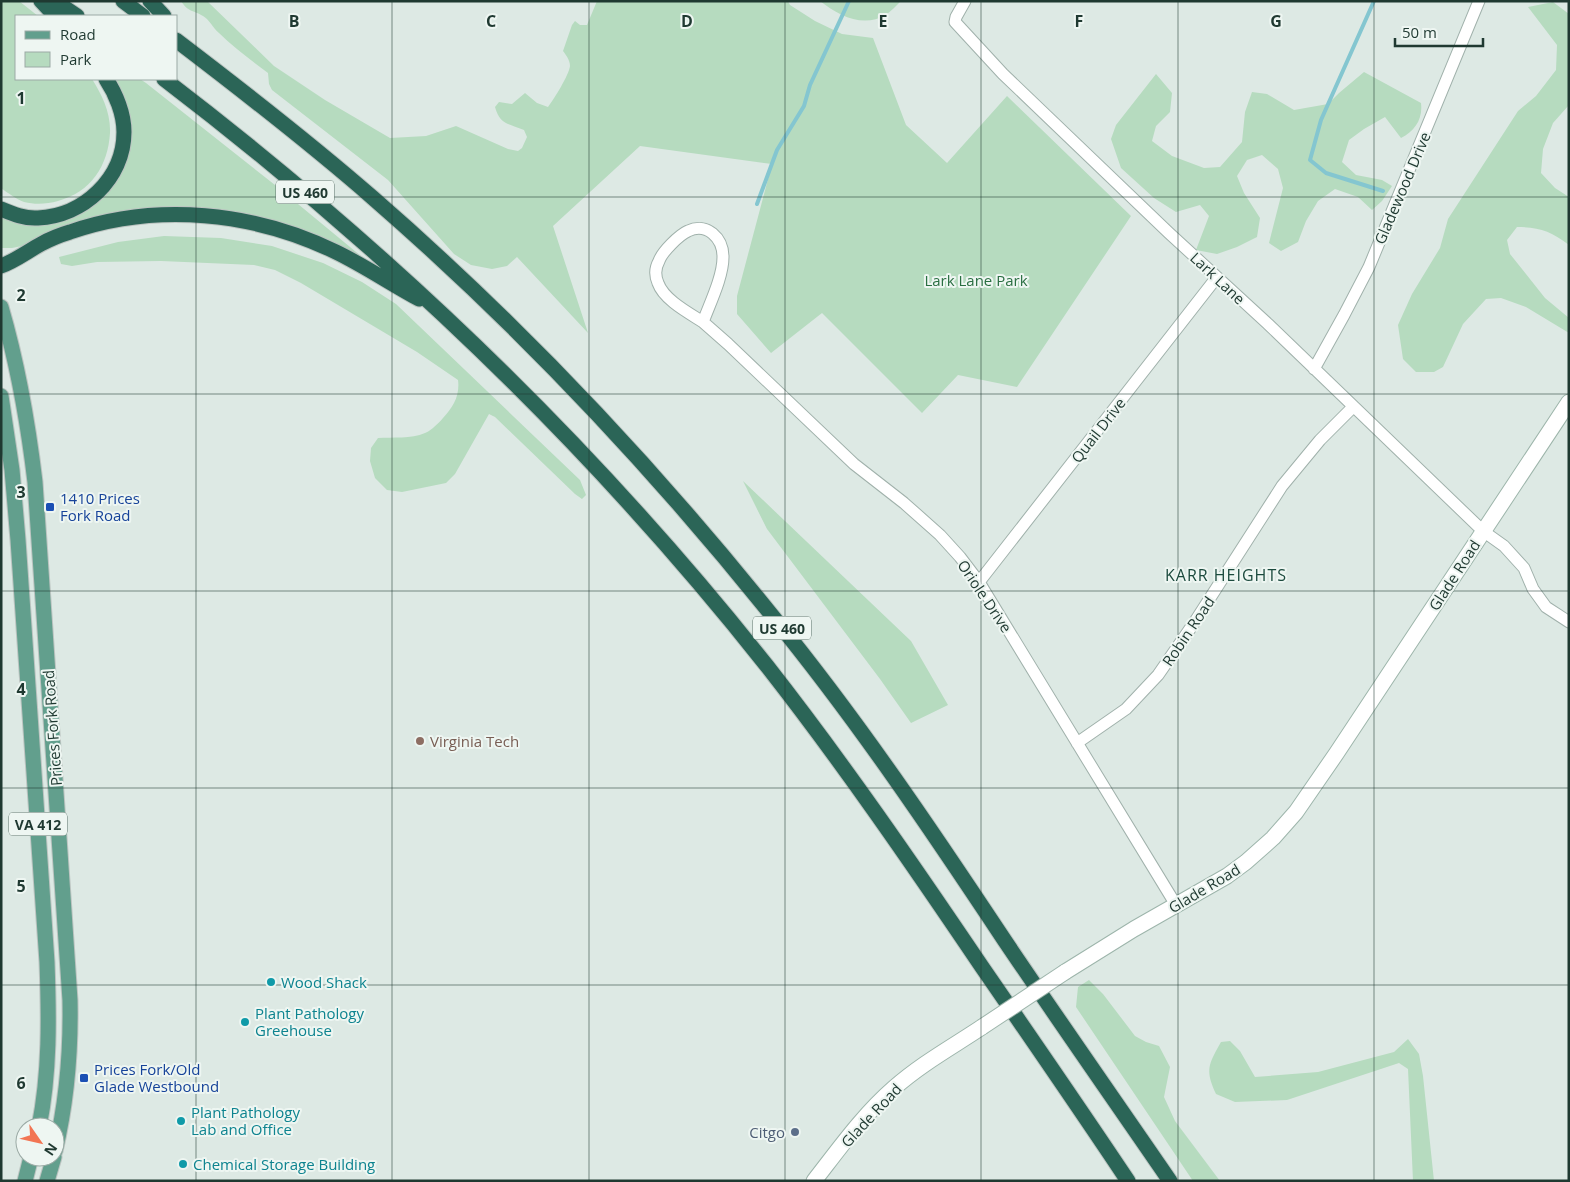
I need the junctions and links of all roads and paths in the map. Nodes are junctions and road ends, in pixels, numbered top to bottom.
1 (41, 1) edge
2 (55, 1) edge
3 (123, 1) edge
4 (150, 1) edge
5 (965, 1) edge
6 (1479, 1) edge
7 (54, 15) edge
8 (75, 15) edge
9 (143, 15) edge
10 (163, 15) edge
11 (178, 32) edge
12 (178, 42) edge
13 (200, 58) junction
14 (106, 80) edge
15 (165, 80) edge
16 (1, 209) edge
17 (1, 266) edge
18 (1217, 277) junction
19 (1, 307) edge
20 (441, 312) junction
21 (703, 322) junction
22 (1314, 369) junction
23 (1, 396) edge
24 (1569, 402) edge
25 (1353, 407) junction
26 (1483, 531) junction
27 (979, 582) junction
28 (1569, 622) edge
29 (1077, 743) junction
30 (1176, 906) junction
31 (40, 1117) edge
32 (62, 1117) edge
33 (28, 1167) edge
34 (25, 1181) edge
35 (814, 1181) edge
36 (1128, 1181) edge
37 (1170, 1181) edge

1 - 7 highway
2 - 8 highway
3 - 9 highway
4 - 10 highway
5 - 18 street, Lark Lane
6 - 22 street, Gladewood Drive
11 - 13 highway
12 - 13 highway, US 460
13 - 37 highway, US 460
14 - 16 highway
15 - 20 highway, US 460
17 - 20 highway
18 - 22 street, Lark Lane
18 - 27 street, Quail Drive
19 - 32 main road, Prices Fork Road / VA 412
20 - 36 highway, US 460
21 - 21 street, Oriole Drive
21 - 27 street, Oriole Drive
22 - 25 street, Lark Lane
23 - 31 main road, Prices Fork Road / VA 412
24 - 26 street, Glade Road
25 - 26 street, Lark Lane
25 - 29 street, Robin Road
26 - 28 street, Lark Lane
26 - 30 street, Glade Road
27 - 29 street, Oriole Drive
29 - 30 street, Oriole Drive
30 - 35 street, Glade Road, bridge
33 - 34 main road

